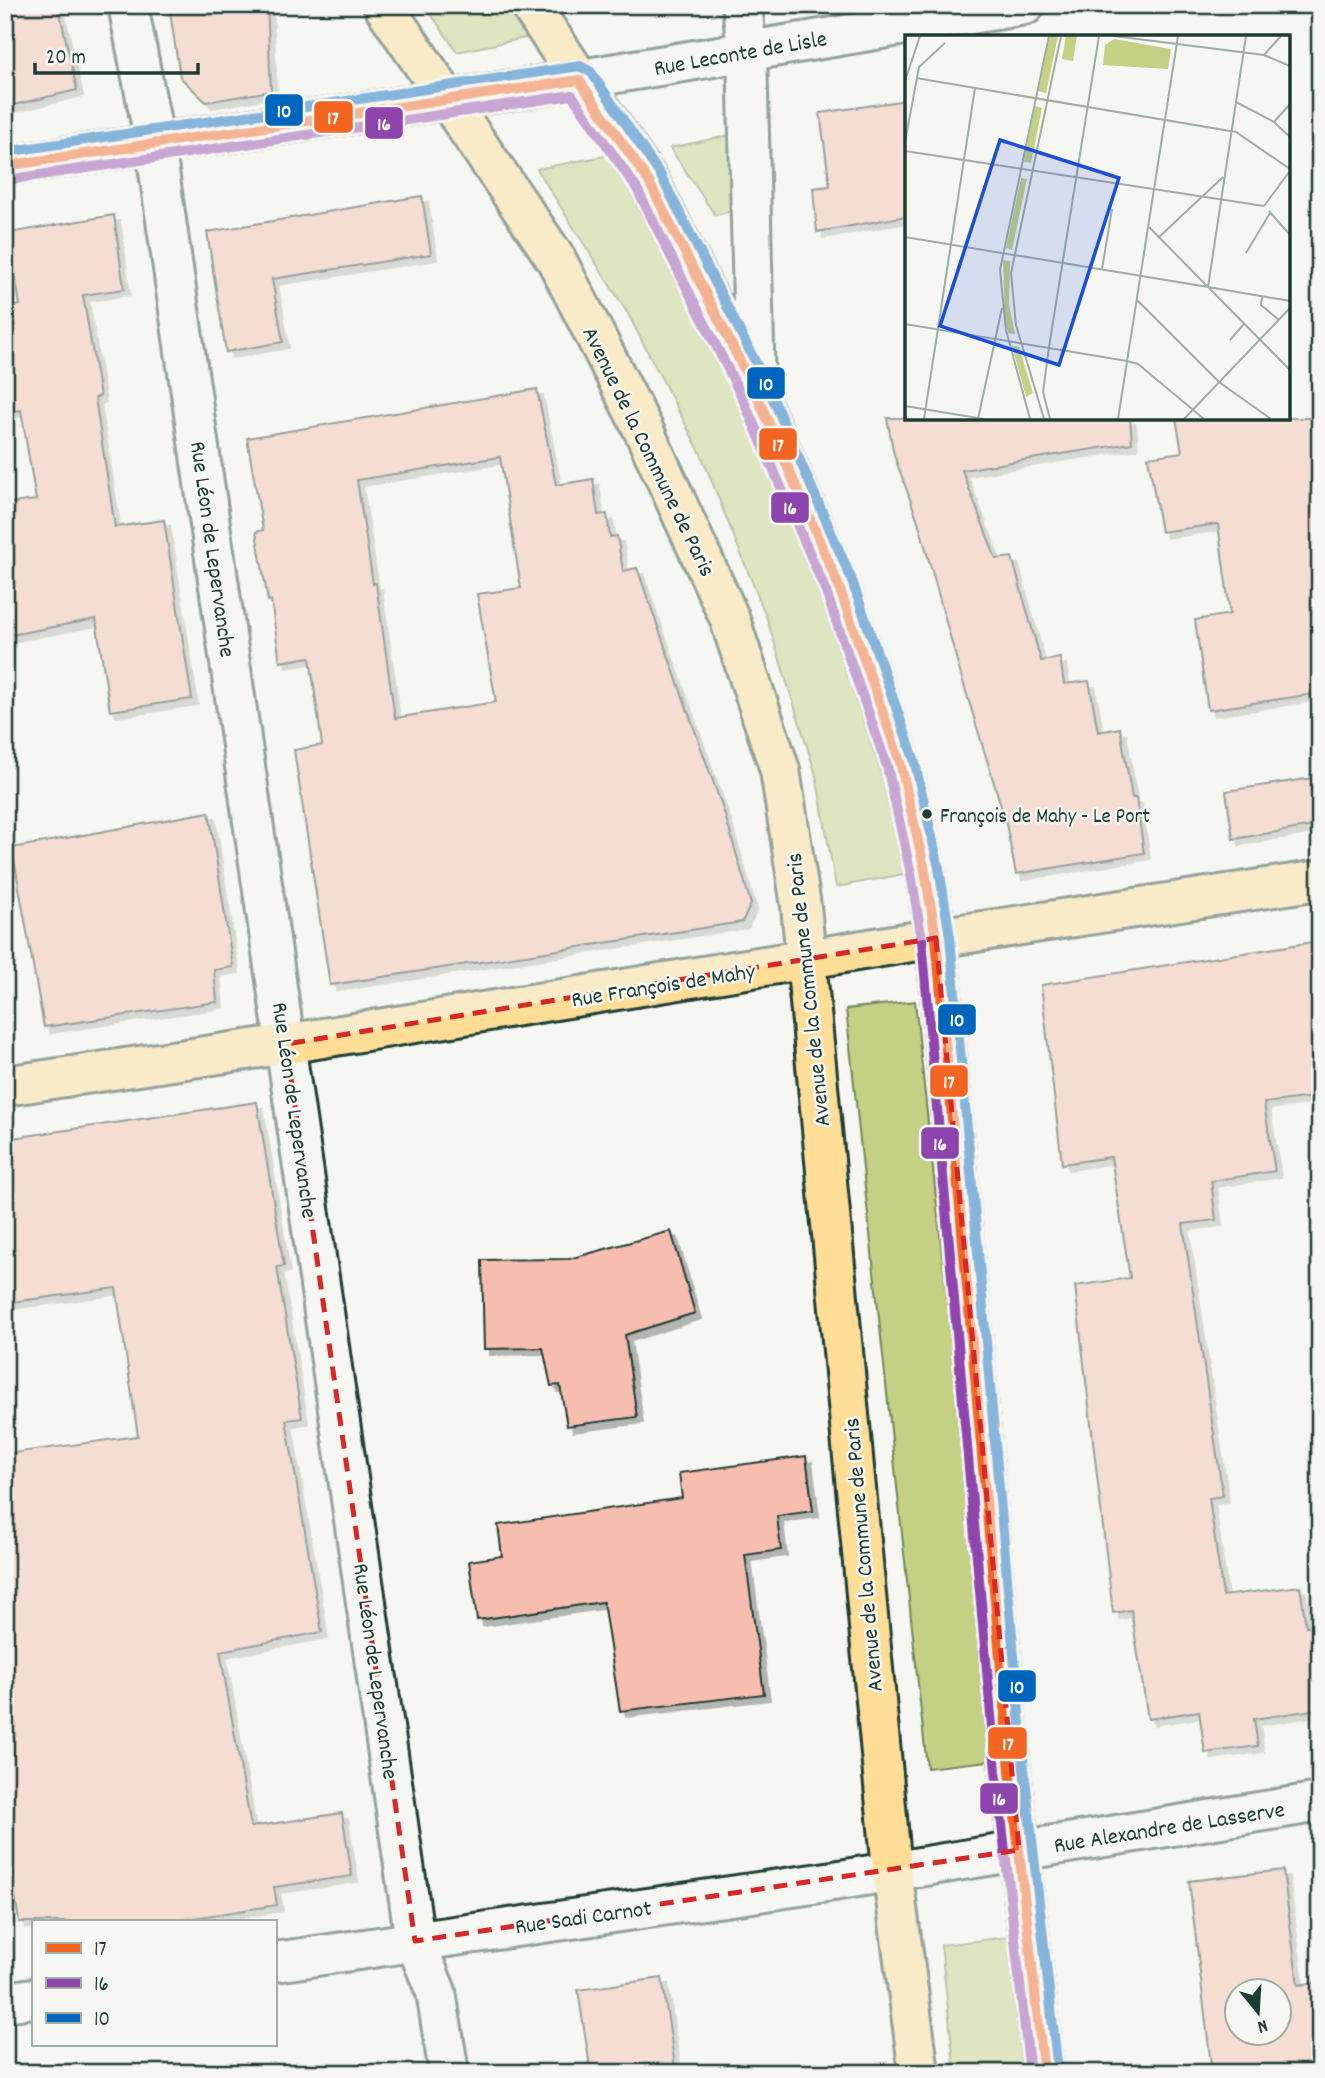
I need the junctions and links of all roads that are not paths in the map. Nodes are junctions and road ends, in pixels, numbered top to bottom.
1 (128, 5) edge
2 (383, 5) edge
3 (530, 5) edge
4 (742, 5) edge
5 (1026, 5) edge
6 (747, 50) junction
7 (579, 80) junction
8 (449, 100) junction
9 (155, 144) junction
10 (5, 166) edge
11 (755, 391) junction
12 (1320, 880) edge
13 (936, 938) junction
14 (806, 959) junction
15 (286, 1044) junction
16 (5, 1086) edge
17 (1320, 1802) edge
18 (1019, 1850) junction
19 (892, 1870) junction
20 (415, 1941) junction
21 (276, 1962) edge
22 (32, 1998) edge
23 (5, 2002) edge
24 (449, 2073) edge
25 (919, 2073) edge
26 (1044, 2073) edge

1 - 9 street, Rue Léon de Lepervanche
2 - 8 main road, Avenue de la Commune de Paris
3 - 7 main road
4 - 6 street
5 - 6 street, Rue Leconte de Lisle
6 - 7 street, Rue Leconte de Lisle
6 - 11 street
7 - 8 street, Rue Leconte de Lisle
7 - 11 main road
8 - 9 street, Rue Leconte de Lisle
8 - 14 main road, Avenue de la Commune de Paris
9 - 10 street, Rue Leconte de Lisle
9 - 15 street, Rue Léon de Lepervanche
11 - 13 main road
12 - 13 main road, Rue François de Mahy
13 - 14 main road, Rue François de Mahy
13 - 18 main road
14 - 15 main road, Rue François de Mahy
14 - 19 main road, Avenue de la Commune de Paris
15 - 16 main road, Rue François de Mahy
15 - 20 street, Rue Léon de Lepervanche
17 - 18 street, Rue Alexandre de Lasserve
18 - 19 street, Rue Alexandre de Lasserve
18 - 26 main road
19 - 20 street, Rue Sadi Carnot
19 - 25 main road, Avenue de la Commune de Paris
20 - 21 street, Rue Sadi Carnot
20 - 24 street, Rue Léon de Lepervanche
22 - 23 street

